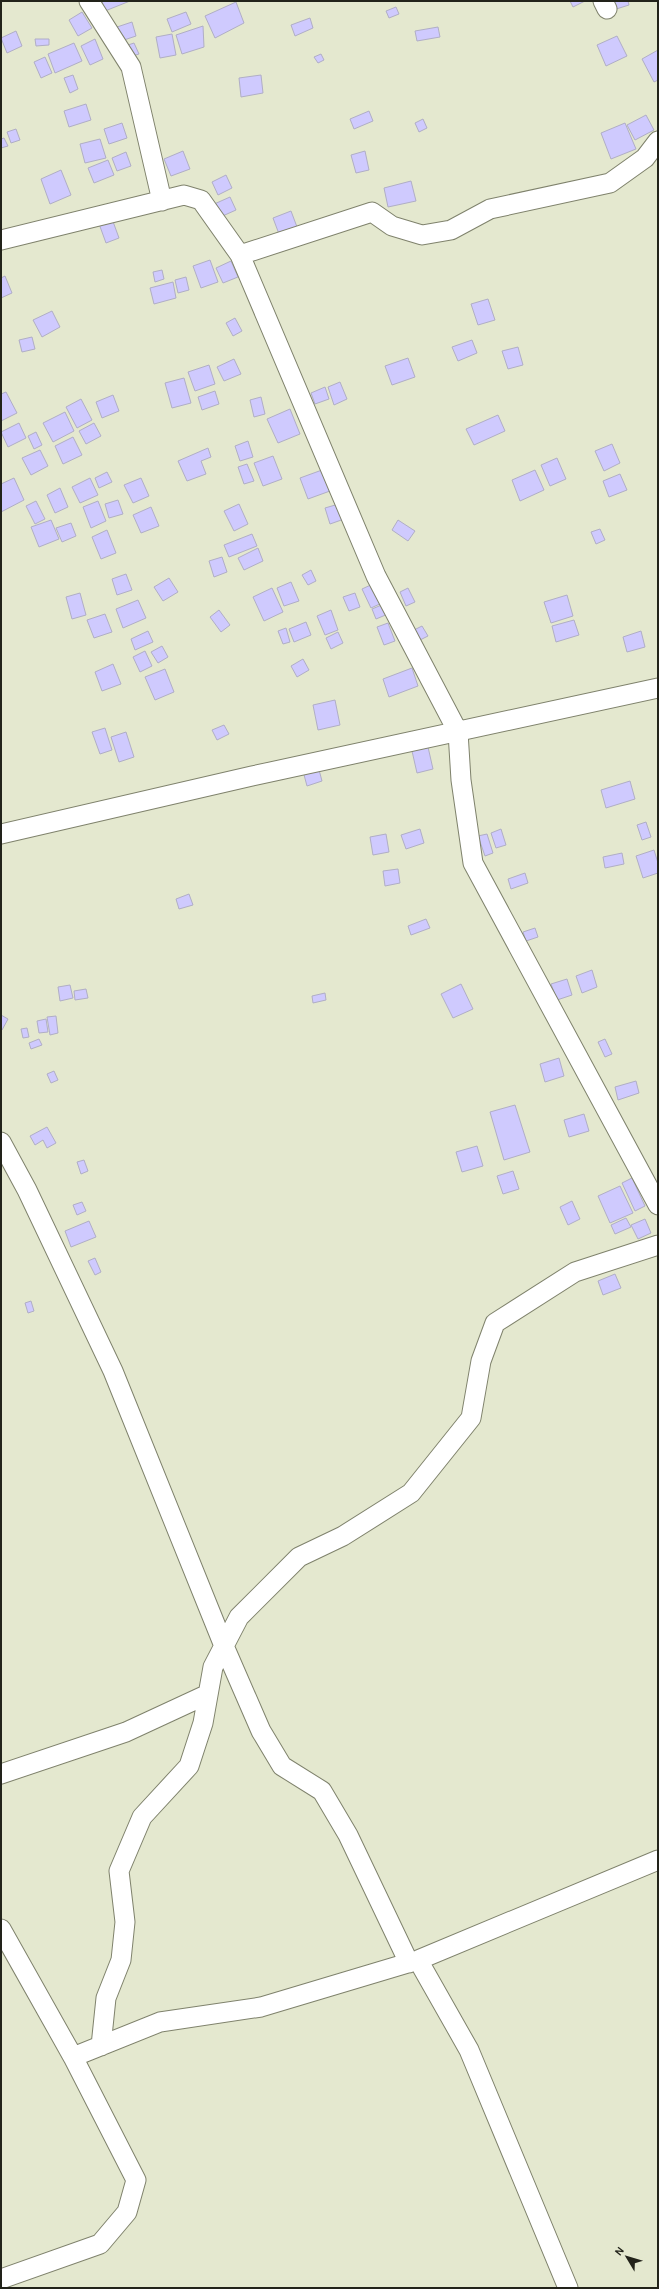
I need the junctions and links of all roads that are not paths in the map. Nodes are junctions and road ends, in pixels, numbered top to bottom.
1 (89, 1) edge
2 (658, 141) edge
3 (162, 201) junction
4 (1, 240) edge
5 (240, 255) junction
6 (658, 688) edge
7 (458, 732) junction
8 (1, 834) edge
9 (1, 1142) edge
10 (658, 1205) edge
11 (658, 1245) edge
12 (224, 1646) junction
13 (208, 1694) junction
14 (1, 1774) edge
15 (658, 1860) edge
16 (1, 1929) edge
17 (414, 1961) junction
18 (101, 2046) junction
19 (73, 2057) junction
20 (1, 2279) edge
21 (568, 2288) edge

1 - 3 street
2 - 5 street
3 - 4 street
3 - 5 street
5 - 7 street
6 - 7 street
7 - 8 street
7 - 10 street
9 - 12 street
11 - 12 street
12 - 13 street
12 - 17 street
13 - 14 street
13 - 18 street
15 - 17 street
16 - 19 street
17 - 18 street
17 - 21 street
18 - 19 street
19 - 20 street

